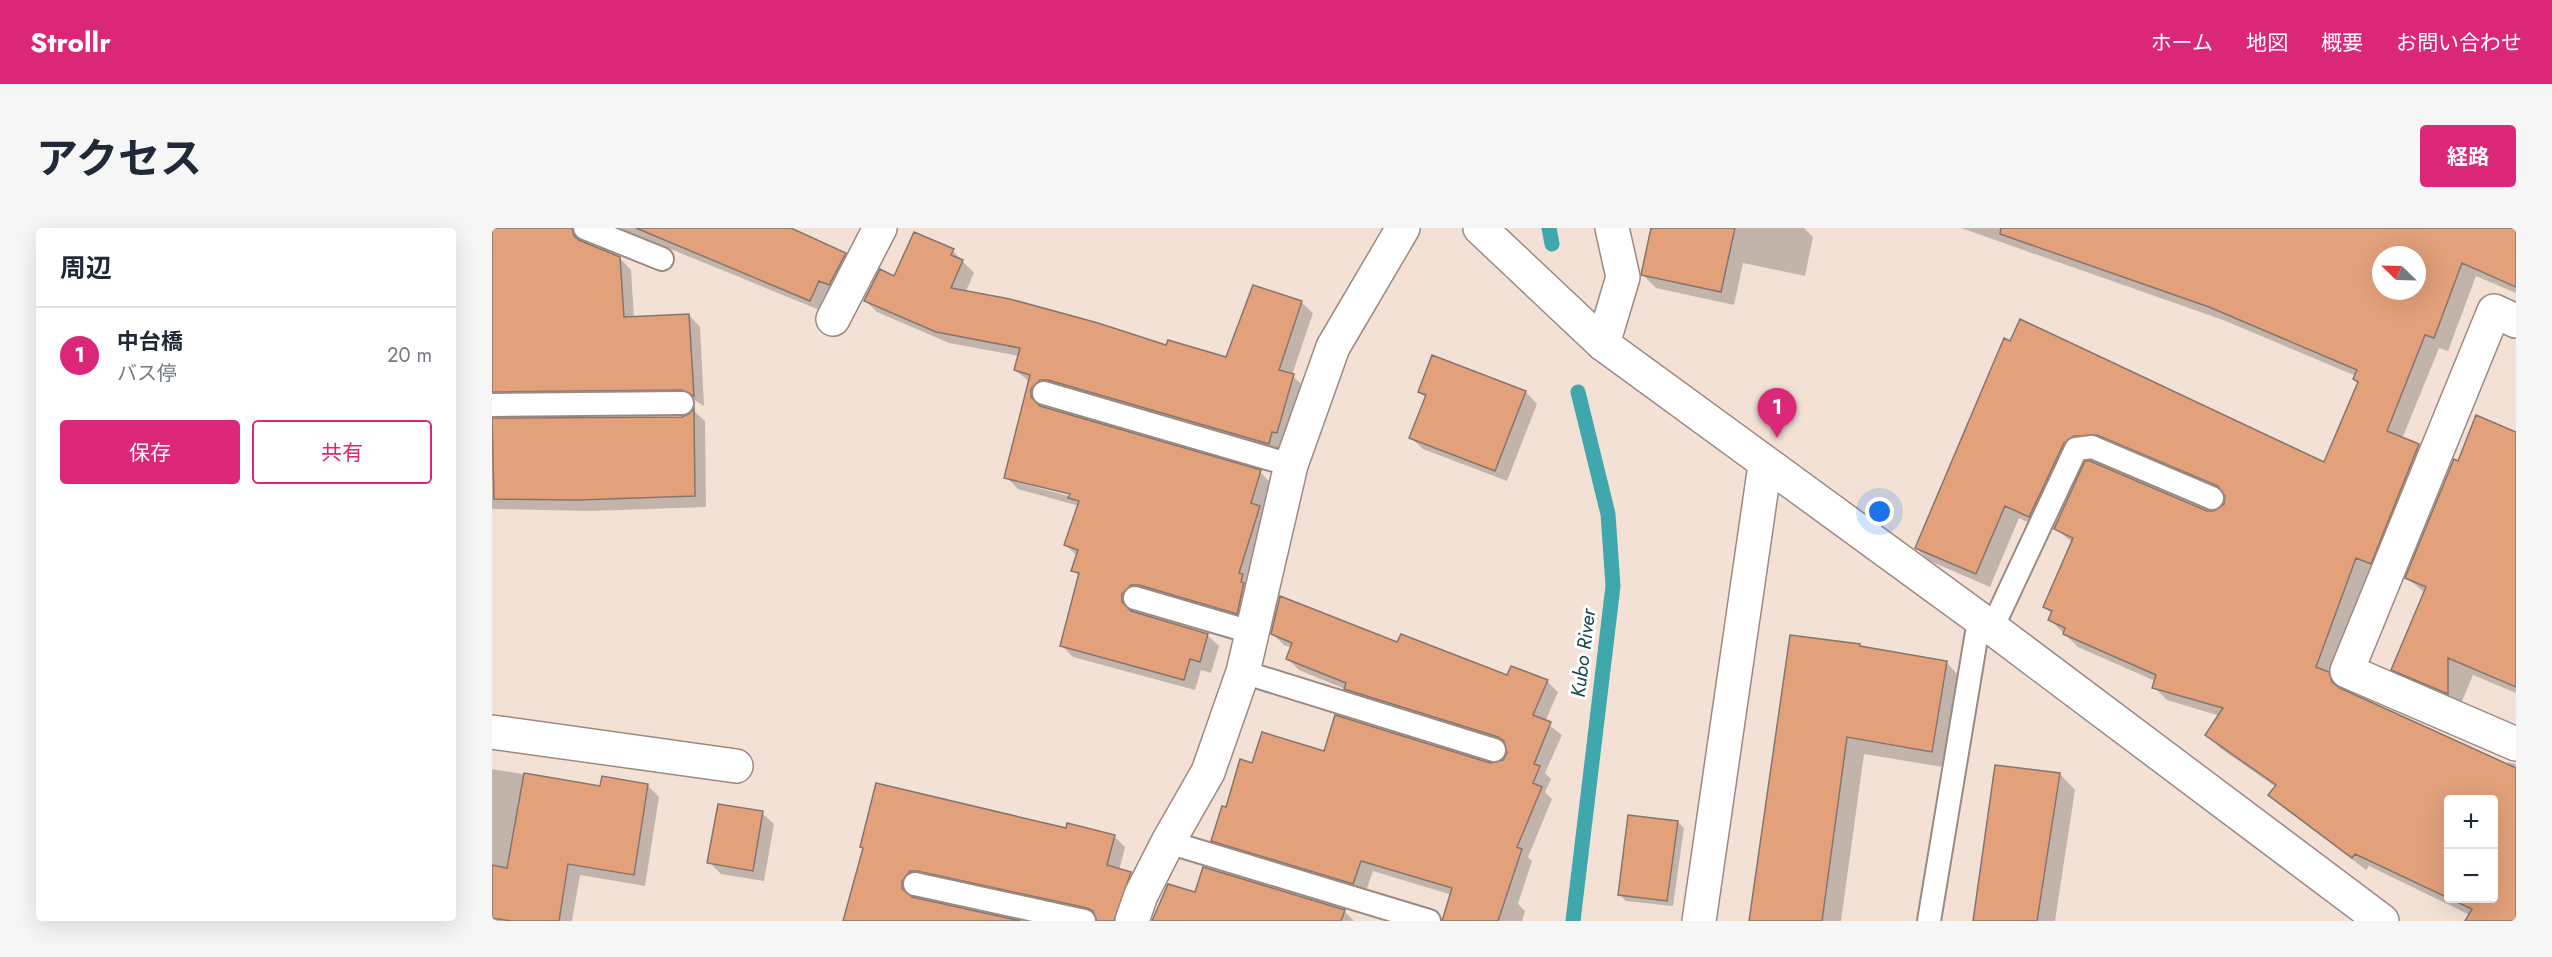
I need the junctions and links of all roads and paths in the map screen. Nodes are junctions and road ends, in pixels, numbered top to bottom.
1 (585, 228) edge
2 (1403, 228) edge
3 (1479, 228) edge
4 (1612, 228) edge
5 (874, 230) edge
6 (662, 259) dead end
7 (833, 319) dead end
8 (2516, 321) edge
9 (1603, 344) junction
10 (1044, 393) dead end
11 (682, 403) dead end
12 (492, 405) edge
13 (1290, 465) junction
14 (1765, 465) junction
15 (2212, 498) dead end
16 (1135, 598) dead end
17 (1985, 624) junction
18 (1251, 633) junction
19 (1243, 672) junction
20 (492, 732) edge
21 (2516, 744) edge
22 (1494, 750) dead end
23 (736, 766) dead end
24 (1168, 842) junction
25 (915, 884) dead end
26 (1084, 921) edge
27 (1132, 921) edge
28 (1429, 921) edge
29 (1699, 921) edge
30 (1929, 921) edge
31 (2382, 921) edge

1 - 6 lane
2 - 13 street
3 - 9 street
4 - 9 street
5 - 7 street
8 - 21 street
9 - 14 street
10 - 13 lane
11 - 12 lane
13 - 18 street
14 - 17 street
14 - 29 street
15 - 17 lane
16 - 18 lane
17 - 30 lane
17 - 31 street
18 - 19 street
19 - 22 lane
19 - 24 street
20 - 23 street
24 - 27 street
24 - 28 lane
25 - 26 lane

